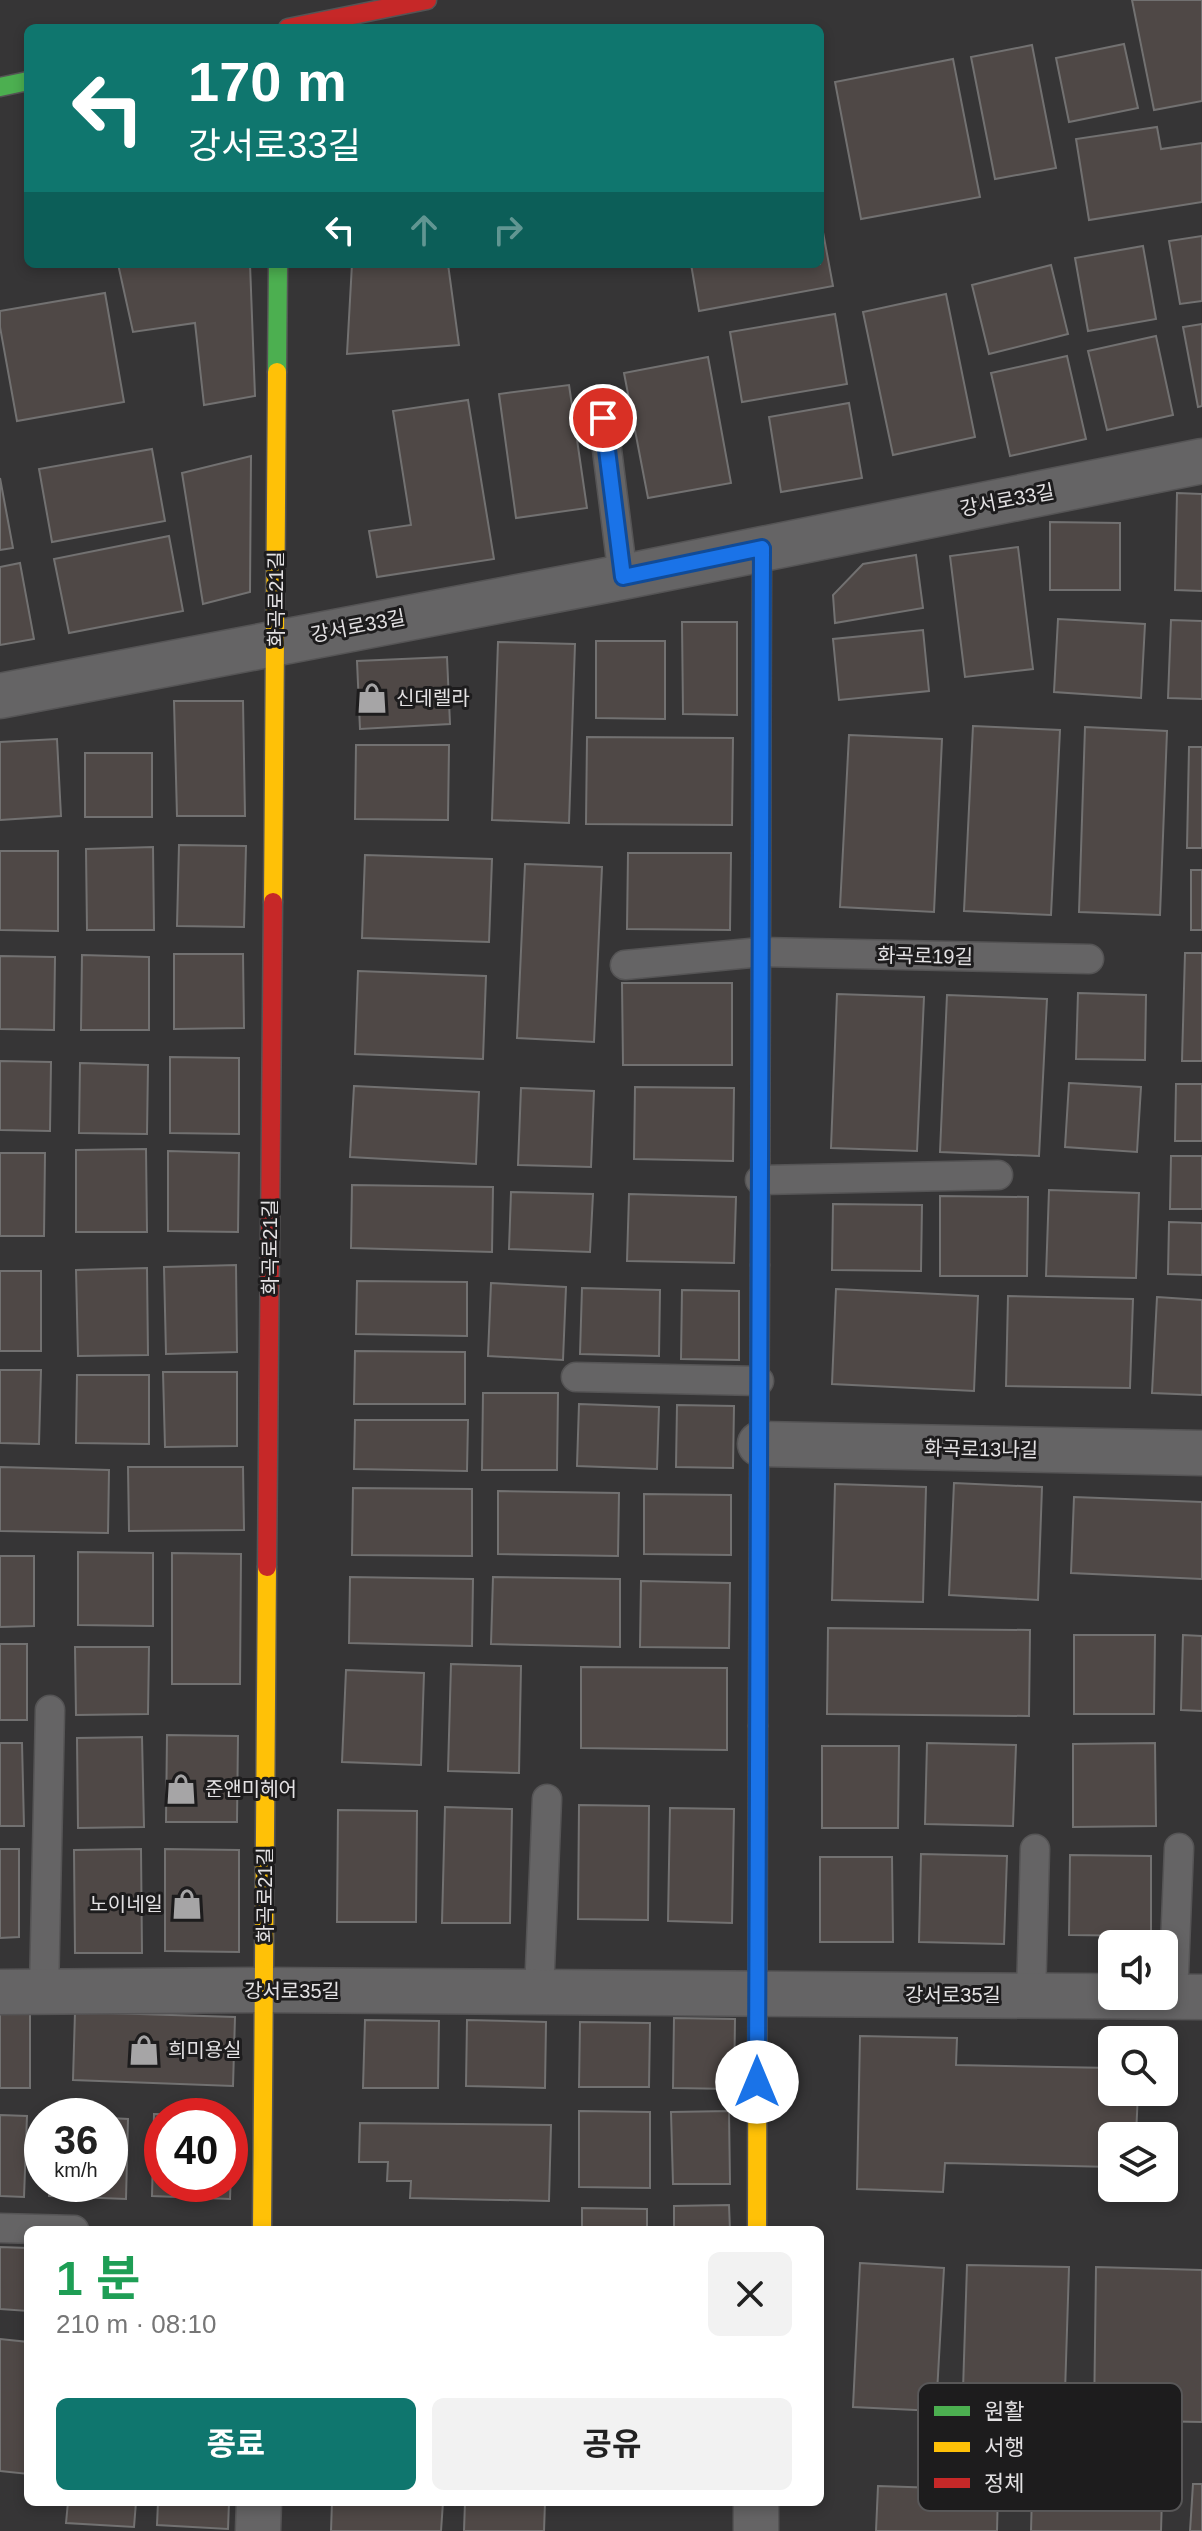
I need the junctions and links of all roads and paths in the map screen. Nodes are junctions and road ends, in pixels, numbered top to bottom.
1 (427, 0) edge
2 (308, 24) edge
3 (24, 82) edge
4 (0, 87) edge
5 (278, 268) edge
6 (603, 418) dead end
7 (1202, 461) edge
8 (762, 548) junction
9 (623, 577) junction
10 (275, 642) junction
11 (0, 696) edge
12 (761, 952) junction
13 (1089, 959) dead end
14 (625, 965) dead end
15 (998, 1175) dead end
16 (760, 1180) junction
17 (576, 1377) dead end
18 (759, 1381) junction
19 (760, 1444) junction
20 (1202, 1453) edge
21 (50, 1710) dead end
22 (547, 1799) dead end
23 (1179, 1848) dead end
24 (1035, 1849) dead end
25 (264, 1990) junction
26 (0, 1992) edge
27 (44, 1992) junction
28 (539, 1992) junction
29 (758, 1994) junction
30 (1031, 1996) junction
31 (1187, 1997) edge
32 (262, 2226) edge
33 (757, 2226) edge
34 (0, 2228) edge
35 (24, 2229) edge
36 (259, 2506) edge
37 (756, 2506) edge
38 (258, 2531) edge
39 (756, 2531) edge

1 - 2 street
3 - 4 street
5 - 10 street, 화곡로21길
6 - 9 lane
7 - 8 street, 강서로33길
8 - 9 street, 강서로33길
8 - 12 street
9 - 10 street, 강서로33길
10 - 11 street, 강서로33길
10 - 25 street, 화곡로21길
12 - 13 lane, 화곡로19길
12 - 14 lane, 화곡로19길
12 - 16 street
15 - 16 lane
16 - 18 street
17 - 18 lane
18 - 19 street
19 - 20 street, 화곡로13나길
19 - 29 street
21 - 27 lane
22 - 28 lane
23 - 31 lane, 강서로35길
24 - 30 lane, 강서로35길
25 - 27 street, 강서로35길
25 - 28 street, 강서로35길
25 - 32 street, 화곡로21길
26 - 27 street, 강서로35길
28 - 29 street, 강서로35길
29 - 30 street, 강서로35길
29 - 33 street
30 - 31 street, 강서로35길
34 - 35 lane
36 - 38 street
37 - 39 street

